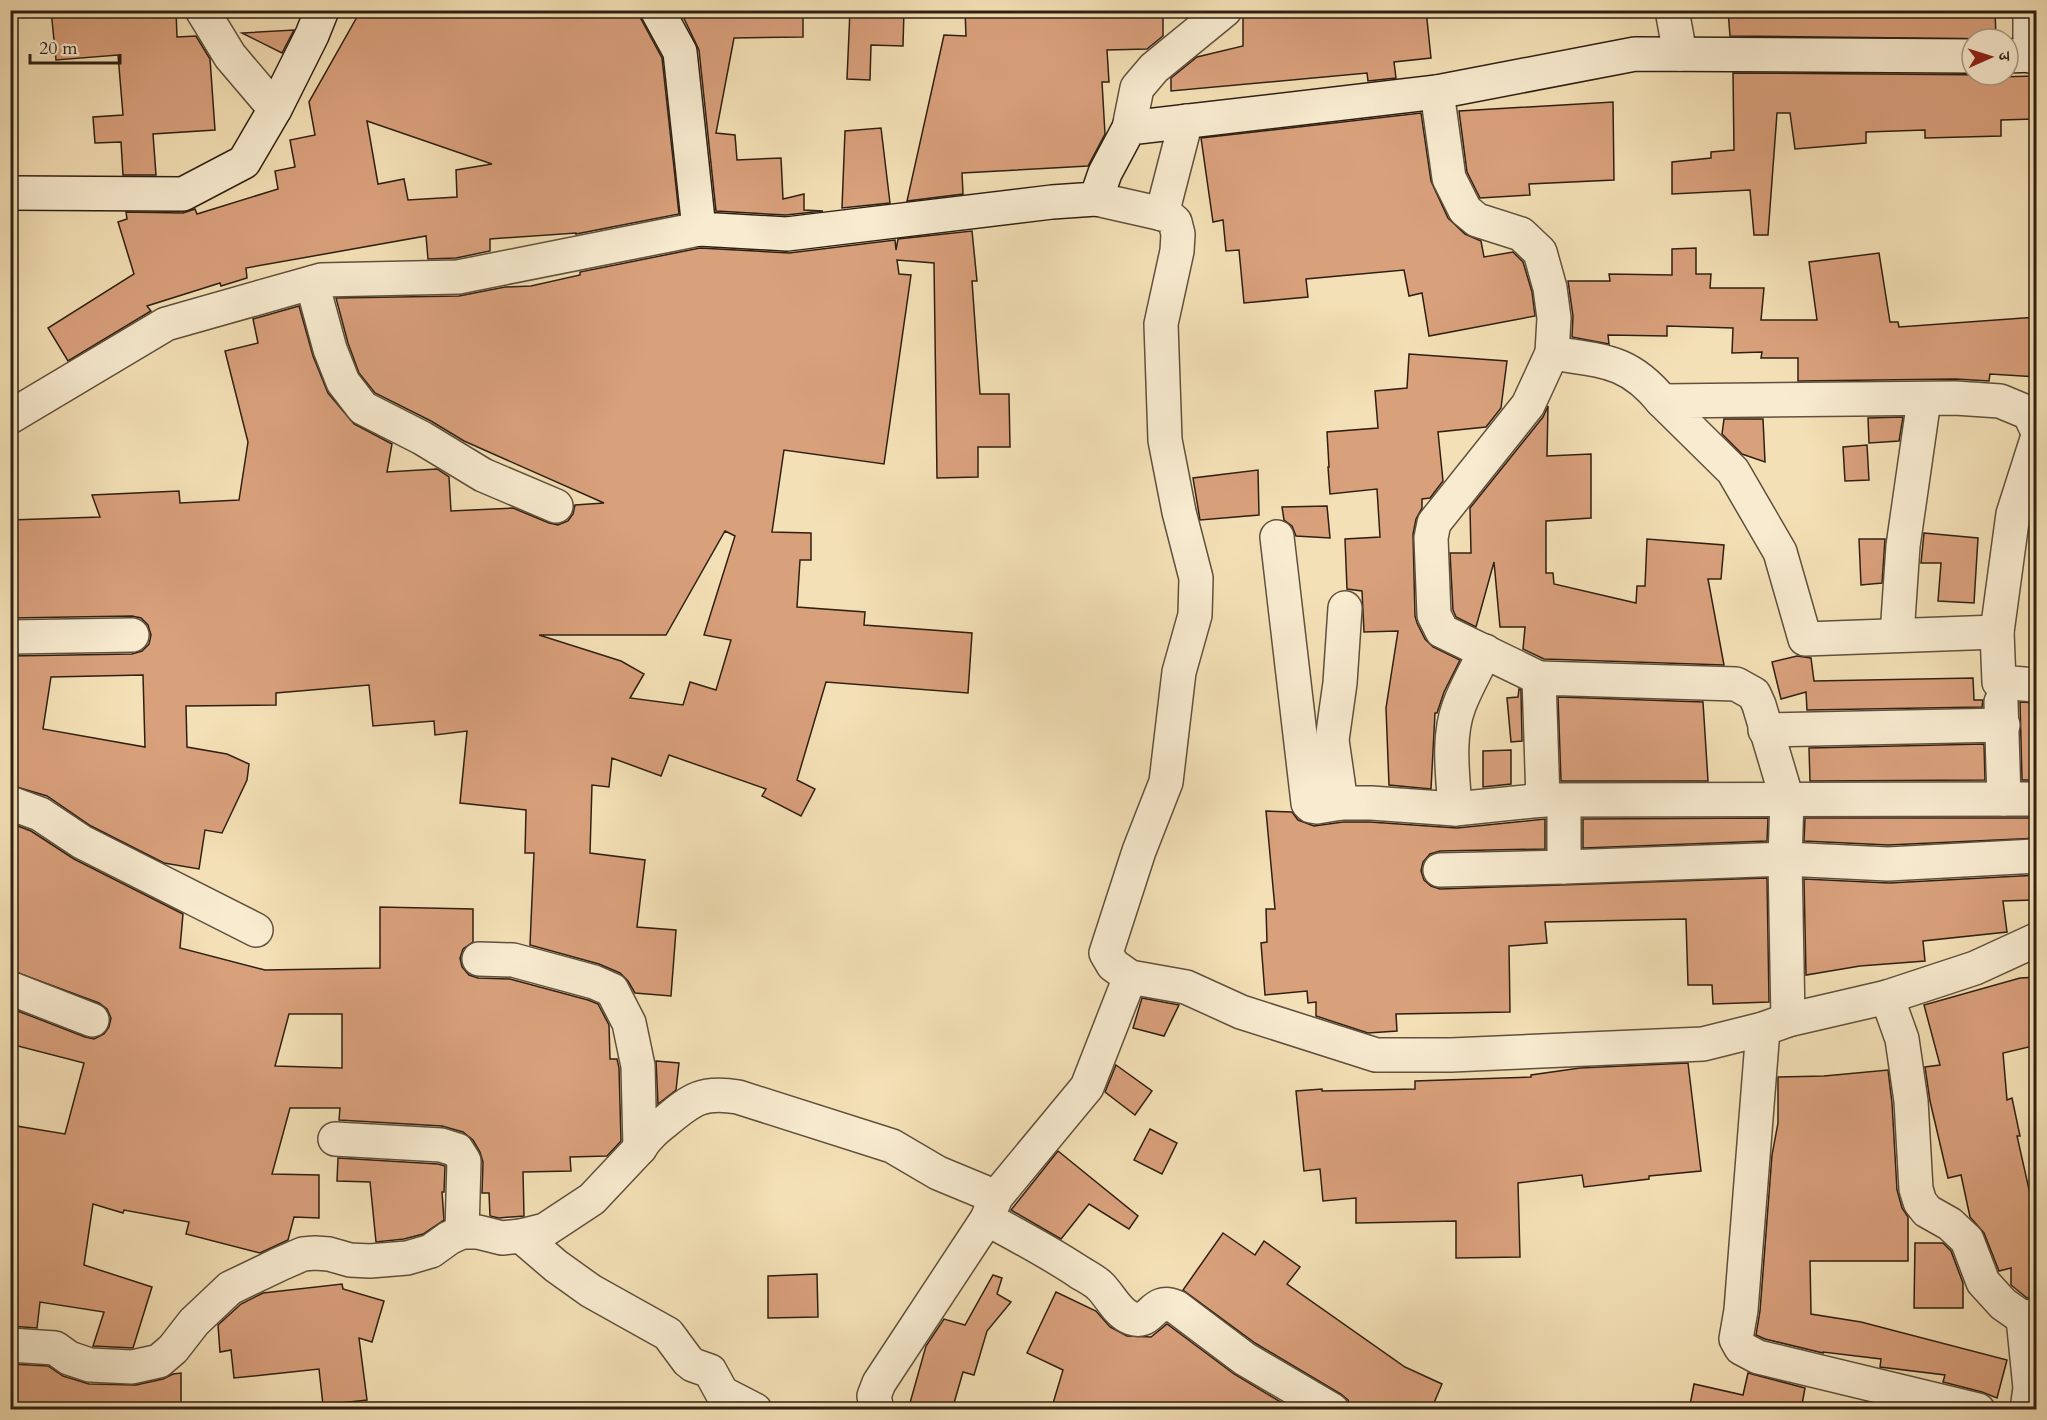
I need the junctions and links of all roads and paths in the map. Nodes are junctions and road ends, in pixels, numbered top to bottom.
1 (202, 10) edge
2 (322, 10) edge
3 (657, 10) edge
4 (1225, 10) edge
5 (1672, 10) edge
6 (2030, 10) edge
7 (1680, 54) junction
8 (1960, 56) edge
9 (2025, 56) edge
10 (1437, 92) junction
11 (275, 109) junction
12 (1186, 121) junction
13 (1129, 128) junction
14 (12, 191) edge
15 (1096, 199) junction
16 (1162, 214) junction
17 (699, 229) junction
18 (312, 283) junction
19 (1552, 353) junction
20 (1924, 400) junction
21 (1662, 401) junction
22 (10, 417) edge
23 (2037, 428) edge
24 (2037, 442) edge
25 (2031, 474) edge
26 (556, 506) dead end
27 (2025, 520) edge
28 (1277, 537) dead end
29 (1345, 608) dead end
30 (1997, 632) junction
31 (132, 635) dead end
32 (1897, 635) junction
33 (10, 637) edge
34 (1485, 651) junction
35 (1539, 678) junction
36 (2000, 682) junction
37 (2037, 685) edge
38 (2003, 725) junction
39 (1766, 730) junction
40 (1787, 799) junction
41 (2004, 799) junction
42 (2037, 799) edge
43 (1553, 801) junction
44 (1341, 802) junction
45 (10, 803) edge
46 (1455, 809) junction
47 (2037, 856) edge
48 (1785, 859) junction
49 (1564, 867) junction
50 (1440, 870) dead end
51 (256, 930) dead end
52 (2037, 940) edge
53 (479, 959) dead end
54 (1130, 977) junction
55 (10, 988) edge
56 (1887, 997) junction
57 (92, 1020) dead end
58 (1775, 1025) junction
59 (335, 1139) dead end
60 (640, 1148) junction
61 (991, 1208) junction
62 (462, 1232) junction
63 (521, 1236) junction
64 (2030, 1317) edge
65 (10, 1345) edge
66 (715, 1401) edge
67 (755, 1410) edge
68 (877, 1410) edge
69 (1332, 1410) edge
70 (1978, 1410) edge
71 (2027, 1410) edge

1 - 11 street
2 - 11 street
3 - 17 street
4 - 13 street
5 - 7 street
6 - 9 street
7 - 8 street
7 - 10 street
10 - 12 street
10 - 19 street
11 - 14 street
12 - 13 street
12 - 16 street
13 - 15 street
15 - 16 street
15 - 17 street
16 - 54 street
17 - 18 street
18 - 22 street
18 - 26 street
19 - 21 street
19 - 34 street
20 - 21 street
20 - 23 street
20 - 32 street
21 - 32 street
24 - 25 street
25 - 27 street
27 - 30 street
28 - 44 street
29 - 44 street
30 - 32 street
30 - 36 street
31 - 33 street
34 - 35 street
34 - 46 street
35 - 39 street
35 - 43 street
36 - 37 street
36 - 38 street
38 - 39 street
38 - 41 street
39 - 40 street
40 - 41 street
40 - 43 street
40 - 48 street
41 - 42 street
43 - 46 street
43 - 49 street
44 - 46 street
45 - 51 street
47 - 48 street
48 - 49 street
48 - 58 street
49 - 50 street
52 - 56 street
53 - 60 street
54 - 58 street
54 - 61 street
55 - 57 street
56 - 58 street
56 - 64 street
58 - 70 street
59 - 62 street
60 - 61 street
60 - 63 street
61 - 68 street
61 - 69 street
62 - 63 street
62 - 65 street
63 - 66 street
64 - 71 street
66 - 67 street

